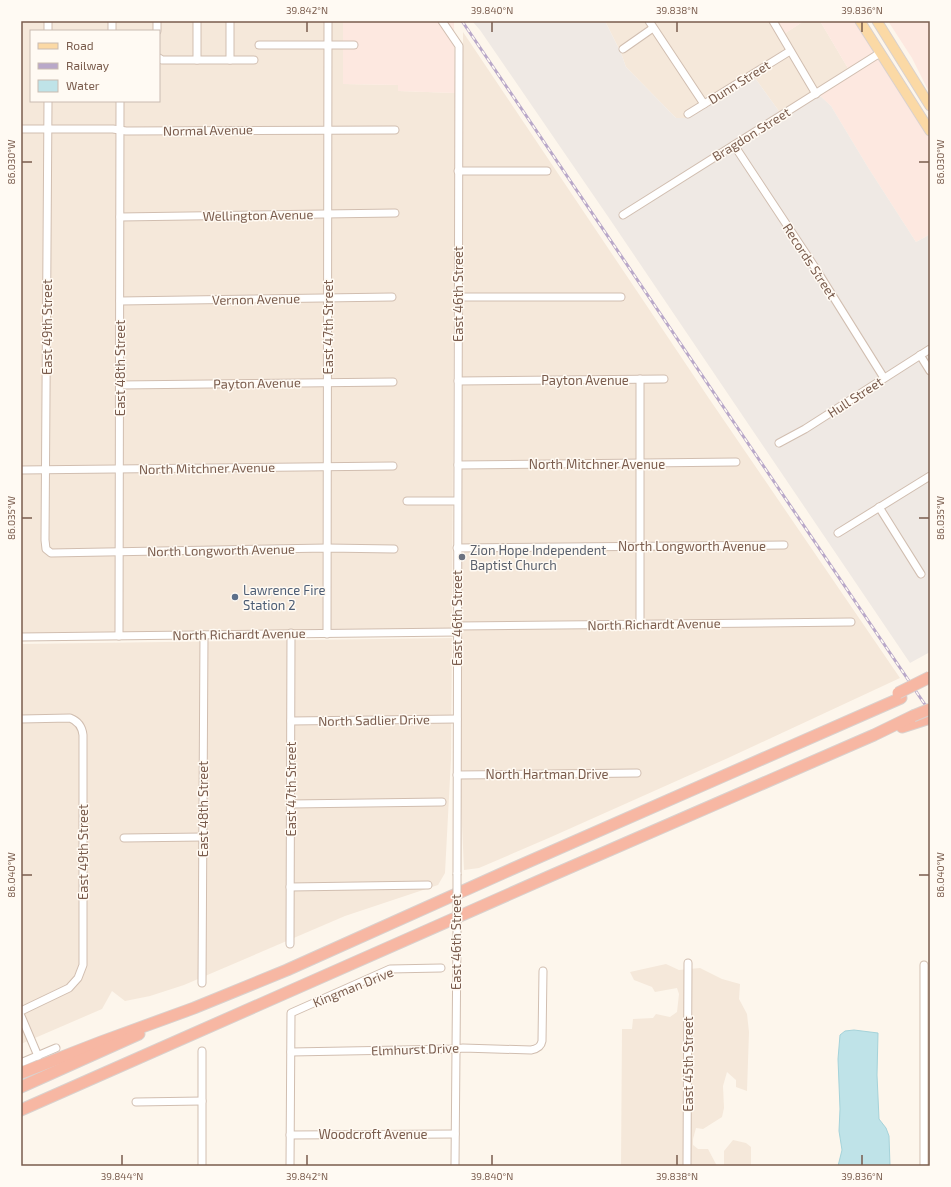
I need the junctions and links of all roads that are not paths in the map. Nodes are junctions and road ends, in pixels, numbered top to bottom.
1 (197, 21) edge
2 (230, 21) edge
3 (328, 21) edge
4 (442, 21) edge
5 (649, 21) edge
6 (773, 21) edge
7 (860, 21) edge
8 (877, 21) edge
9 (653, 28) junction
10 (328, 45) junction
11 (354, 45) dead end
12 (259, 46) dead end
13 (623, 49) dead end
14 (790, 51) junction
15 (880, 53) junction
16 (161, 59) edge
17 (197, 60) junction
18 (230, 60) junction
19 (254, 60) dead end
20 (816, 94) junction
21 (48, 102) edge
22 (120, 102) edge
23 (704, 104) junction
24 (930, 106) edge
25 (688, 114) dead end
26 (21, 129) edge
27 (328, 129) junction
28 (48, 130) junction
29 (120, 130) junction
30 (395, 130) dead end
31 (930, 131) edge
32 (734, 145) junction
33 (458, 171) junction
34 (547, 172) dead end
35 (395, 213) dead end
36 (328, 214) junction
37 (623, 215) dead end
38 (120, 217) junction
39 (621, 296) dead end
40 (392, 297) dead end
41 (458, 297) junction
42 (328, 298) junction
43 (120, 301) junction
44 (930, 349) edge
45 (920, 355) junction
46 (930, 370) edge
47 (884, 378) junction
48 (640, 379) junction
49 (664, 379) dead end
50 (458, 381) junction
51 (328, 382) junction
52 (393, 382) dead end
53 (120, 385) junction
54 (779, 443) dead end
55 (736, 462) dead end
56 (640, 463) junction
57 (458, 465) junction
58 (328, 466) junction
59 (393, 466) dead end
60 (46, 469) junction
61 (120, 469) junction
62 (21, 470) edge
63 (930, 476) edge
64 (407, 501) dead end
65 (457, 501) junction
66 (879, 507) junction
67 (838, 533) dead end
68 (784, 545) dead end
69 (640, 546) junction
70 (327, 548) junction
71 (457, 548) junction
72 (394, 549) dead end
73 (119, 551) junction
74 (48, 552) joint
75 (921, 574) dead end
76 (851, 622) dead end
77 (640, 624) junction
78 (457, 629) junction
79 (291, 634) junction
80 (327, 634) junction
81 (204, 635) junction
82 (119, 636) junction
83 (21, 637) edge
84 (930, 677) edge
85 (930, 686) edge
86 (899, 696) junction
87 (930, 709) edge
88 (930, 718) edge
89 (21, 719) edge
90 (458, 719) junction
91 (915, 720) junction
92 (291, 721) junction
93 (636, 773) dead end
94 (457, 775) junction
95 (442, 802) dead end
96 (291, 804) junction
97 (203, 837) junction
98 (124, 838) dead end
99 (428, 885) dead end
100 (290, 887) junction
101 (290, 944) dead end
102 (688, 963) dead end
103 (924, 964) dead end
104 (441, 968) dead end
105 (543, 971) dead end
106 (202, 983) dead end
107 (194, 1008) junction
108 (21, 1011) edge
109 (21, 1016) edge
110 (56, 1048) dead end
111 (455, 1049) junction
112 (202, 1051) dead end
113 (291, 1052) junction
114 (38, 1056) junction
115 (23, 1062) dead end
116 (21, 1073) edge
117 (21, 1087) edge
118 (202, 1101) junction
119 (136, 1102) dead end
120 (21, 1110) edge
121 (455, 1134) junction
122 (290, 1135) junction
123 (202, 1166) edge
124 (290, 1166) edge
125 (455, 1166) edge
126 (687, 1166) edge
127 (924, 1166) edge

1 - 17 street
2 - 18 street
3 - 10 street, East 47th Street
4 - 33 street, East 46th Street
5 - 9 street
6 - 14 street
7 - 15 main road
8 - 24 main road
9 - 13 street
9 - 23 street
10 - 11 street
10 - 12 street
10 - 27 street, East 47th Street
14 - 20 street
14 - 23 street, Dunn Street
15 - 20 street, Bragdon Street
15 - 31 main road
16 - 17 street
17 - 18 street
18 - 19 street
20 - 32 street, Bragdon Street
21 - 28 street, East 49th Street
22 - 29 street, East 48th Street
23 - 25 street, Dunn Street
26 - 28 street, Normal Avenue
27 - 29 street, Normal Avenue
27 - 30 street, Normal Avenue
27 - 36 street, East 47th Street
28 - 29 street, Normal Avenue
28 - 60 street, East 49th Street
29 - 38 street, East 48th Street
32 - 37 street, Bragdon Street
32 - 47 street, Records Street
33 - 34 street
33 - 41 street, East 46th Street
35 - 36 street, Wellington Avenue
36 - 38 street, Wellington Avenue
36 - 42 street, East 47th Street
38 - 43 street, East 48th Street
39 - 41 street
40 - 42 street, Vernon Avenue
41 - 50 street, East 46th Street
42 - 43 street, Vernon Avenue
42 - 51 street, East 47th Street
43 - 53 street, East 48th Street
44 - 45 street, Hull Street
45 - 46 street
45 - 47 street, Hull Street
47 - 54 street, Hull Street
48 - 49 street, Payton Avenue
48 - 50 street, Payton Avenue
48 - 56 street
50 - 57 street, East 46th Street
51 - 52 street, Payton Avenue
51 - 53 street, Payton Avenue
51 - 58 street, East 47th Street
53 - 61 street, East 48th Street
55 - 56 street, North Mitchner Avenue
56 - 57 street, North Mitchner Avenue
56 - 69 street
57 - 65 street, East 46th Street
58 - 59 street, North Mitchner Avenue
58 - 61 street, North Mitchner Avenue
58 - 70 street, East 47th Street
60 - 61 street, North Mitchner Avenue
60 - 62 street, North Mitchner Avenue
60 - 74 street, East 49th Street
61 - 73 street, East 48th Street
63 - 66 street
64 - 65 street
65 - 71 street, East 46th Street
66 - 67 street
66 - 75 street
68 - 69 street, North Longworth Avenue
69 - 71 street, North Longworth Avenue
69 - 77 street
70 - 72 street, North Longworth Avenue
70 - 73 street, North Longworth Avenue
70 - 80 street, East 47th Street
71 - 78 street, East 46th Street
73 - 74 street, North Longworth Avenue
73 - 82 street, East 48th Street
76 - 77 street, North Richardt Avenue
77 - 78 street, North Richardt Avenue
78 - 80 street, North Richardt Avenue
78 - 90 street, East 46th Street
79 - 80 street, North Richardt Avenue
79 - 81 street, North Richardt Avenue
79 - 92 street, East 47th Street
81 - 82 street, North Richardt Avenue
81 - 97 street, East 48th Street
82 - 83 street, North Richardt Avenue
84 - 86 highway, bridge
85 - 86 highway
86 - 107 highway
87 - 91 highway, bridge
88 - 91 highway
89 - 108 street, East 49th Street
90 - 92 street, North Sadlier Drive
90 - 94 street, East 46th Street
91 - 120 highway
92 - 96 street, East 47th Street
93 - 94 street, North Hartman Drive
94 - 111 street, East 46th Street, bridge
95 - 96 street
96 - 100 street, East 47th Street
97 - 98 street
97 - 106 street, East 48th Street
99 - 100 street
100 - 101 street, East 47th Street
102 - 126 street, East 45th Street
103 - 127 street
104 - 113 street, Kingman Drive
105 - 111 street, Elmhurst Drive
107 - 116 highway
107 - 117 highway
109 - 114 street
110 - 114 street
111 - 113 street, Elmhurst Drive
111 - 121 street, East 46th Street
112 - 118 street
113 - 122 street
114 - 115 street
118 - 119 street
118 - 123 street
121 - 122 street, Woodcroft Avenue
121 - 125 street, East 46th Street
122 - 124 street

